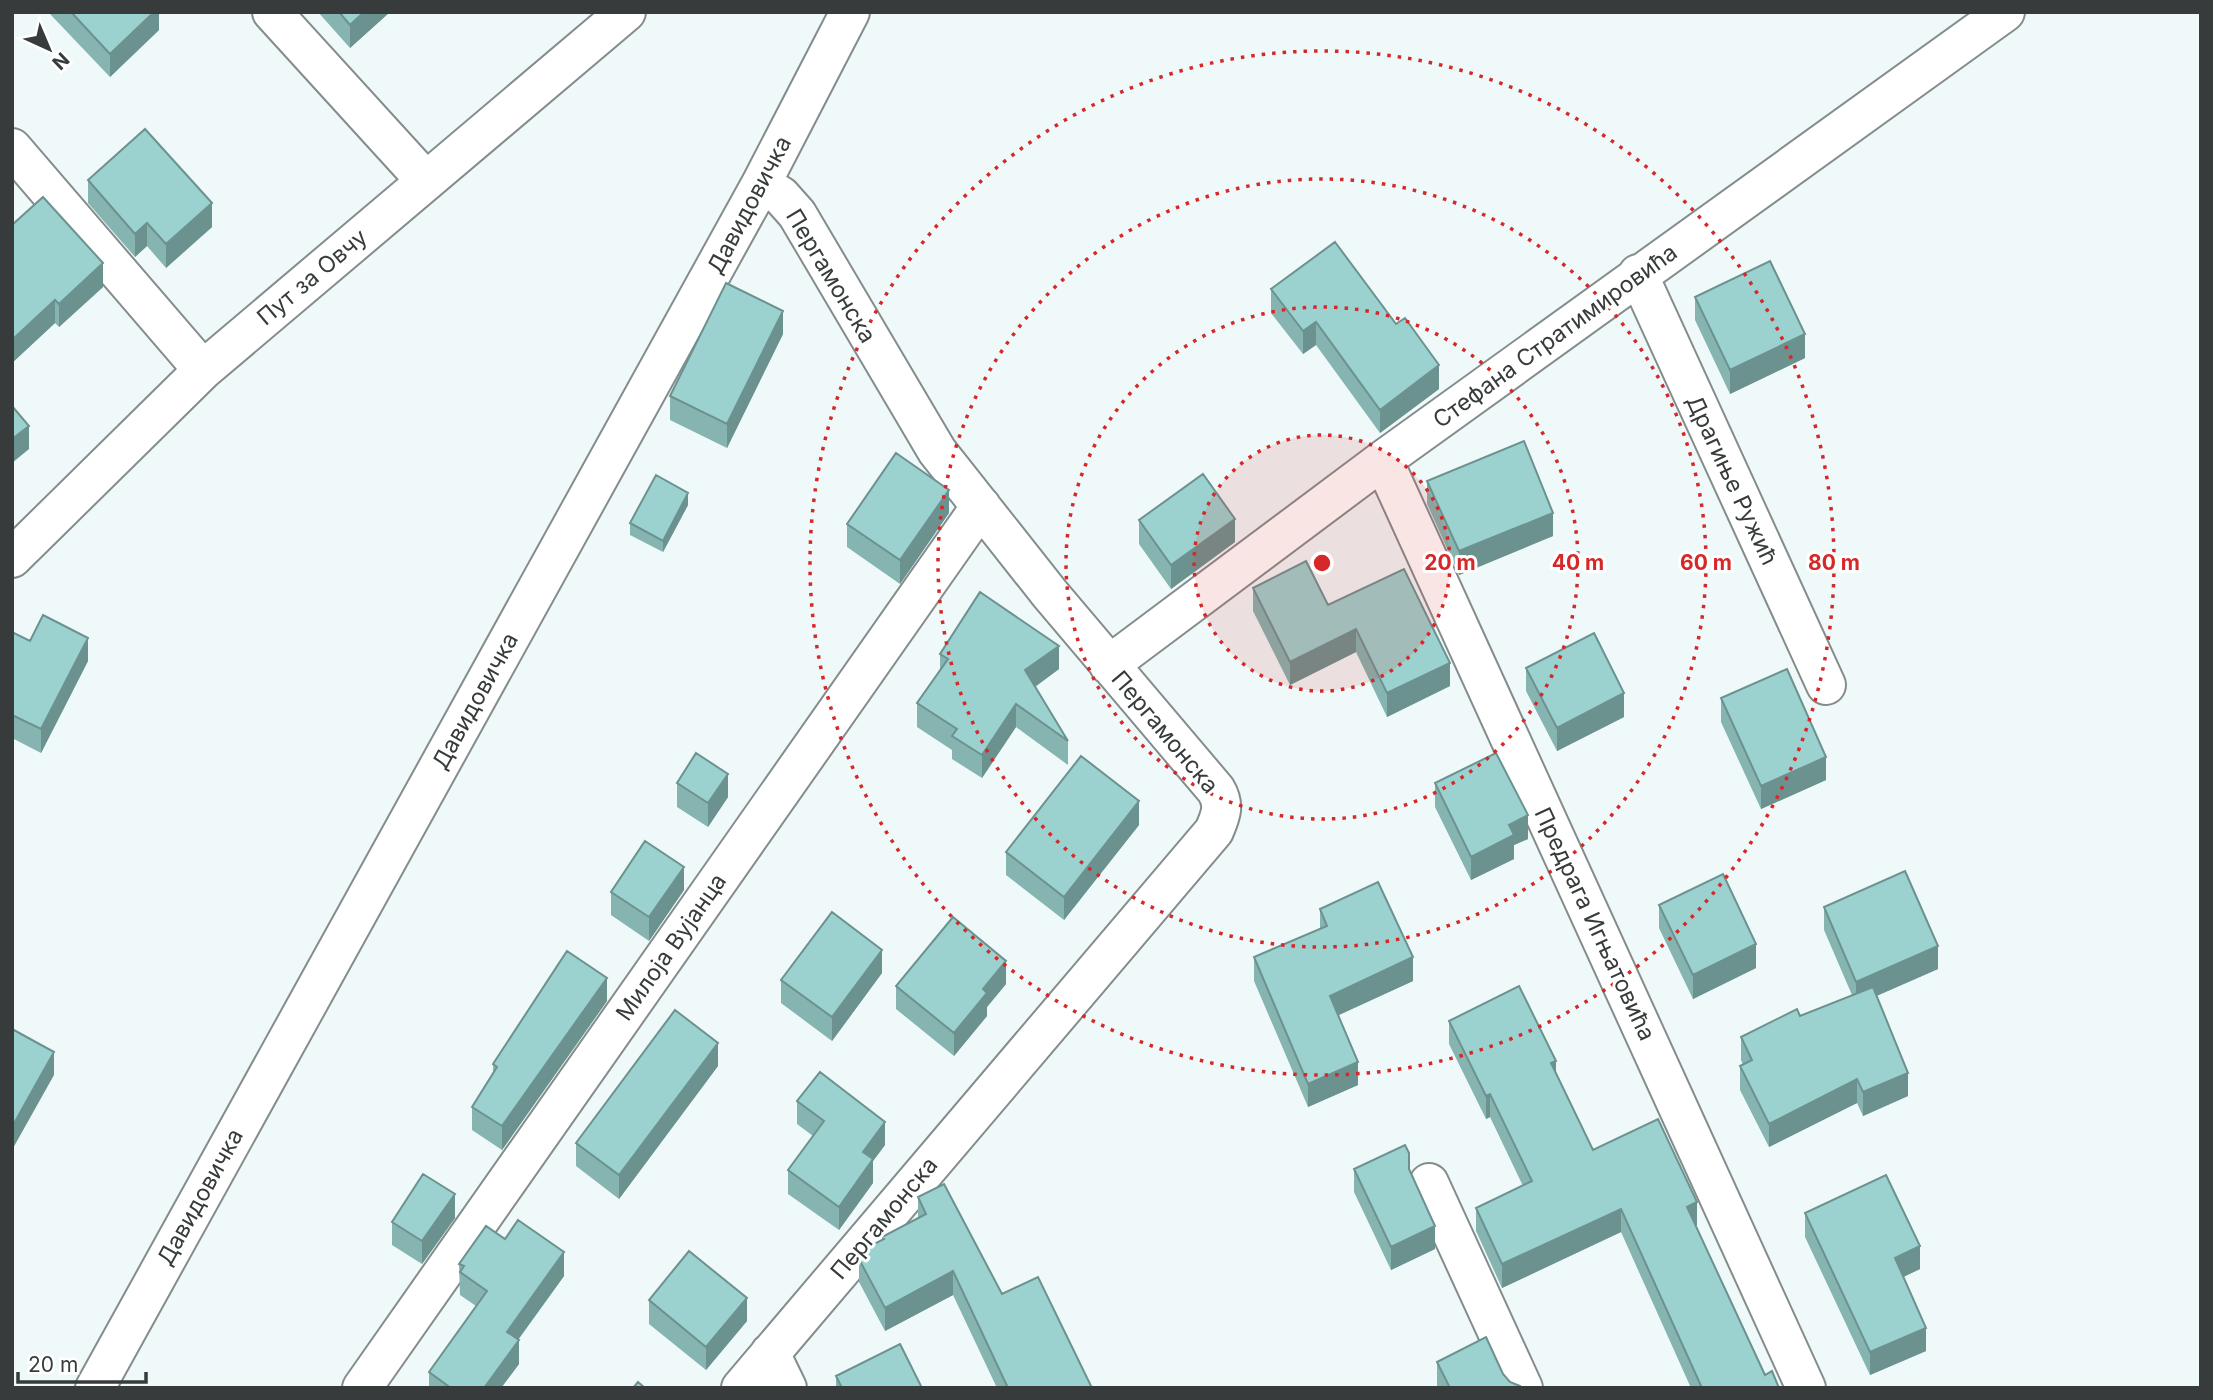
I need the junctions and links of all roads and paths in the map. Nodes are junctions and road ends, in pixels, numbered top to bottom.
1 (272, 12) edge
2 (626, 12) edge
3 (850, 12) edge
4 (2005, 12) edge
5 (12, 148) edge
6 (426, 181) junction
7 (761, 184) junction
8 (1638, 274) junction
9 (203, 370) junction
10 (1383, 460) junction
11 (981, 506) junction
12 (12, 558) edge
13 (1110, 665) junction
14 (1826, 685) dead end
15 (1429, 1183) dead end
16 (770, 1353) junction
17 (95, 1388) edge
18 (362, 1388) edge
19 (741, 1388) edge
20 (787, 1388) edge
21 (1523, 1388) edge
22 (1806, 1388) edge

1 - 6 street
2 - 6 street, Пут за Овчу
3 - 7 street, Давидовичка
4 - 8 street, Стефана Стратимировића
5 - 9 street
6 - 9 street, Пут за Овчу
7 - 11 street, Пергамонска
7 - 17 street, Давидовичка
8 - 10 street, Стефана Стратимировића
8 - 14 street, Драгиње Ружић
9 - 12 street, Пут за Овчу
10 - 13 street, Стефана Стратимировића
10 - 22 street, Предрага Игњатовића
11 - 13 street, Пергамонска
11 - 18 street, Милоја Вујанца
13 - 16 street, Пергамонска
15 - 21 street
16 - 19 street, Пергамонска
16 - 20 street

